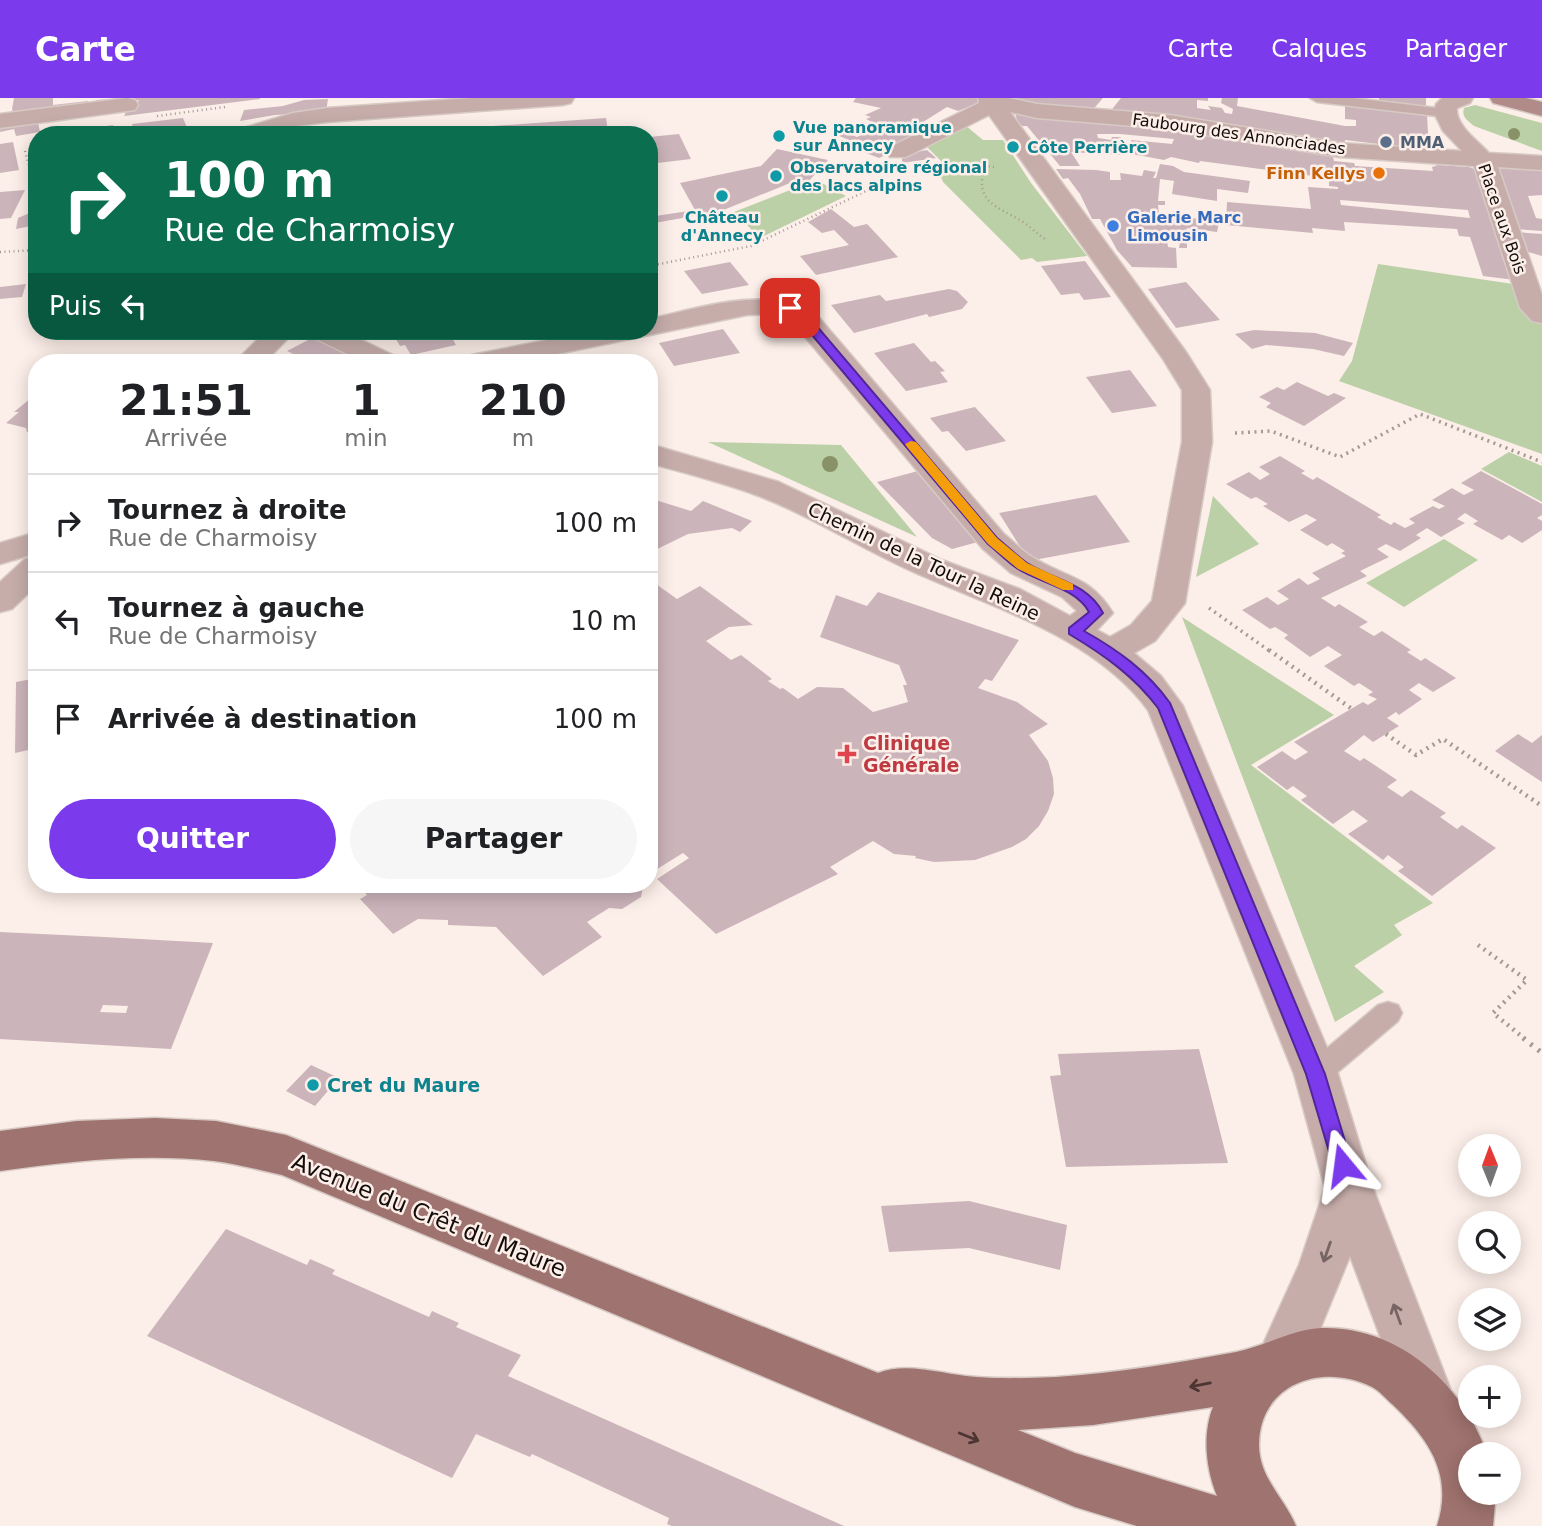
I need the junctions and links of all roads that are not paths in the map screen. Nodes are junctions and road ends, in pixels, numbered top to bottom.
1 (563, 98) edge
2 (1317, 98) edge
3 (1501, 98) edge
4 (991, 102) edge
5 (1451, 105) edge
6 (1542, 109) edge
7 (0, 121) edge
8 (81, 126) edge
9 (274, 126) edge
10 (28, 136) edge
11 (21, 137) road end
12 (898, 152) road end
13 (1484, 161) junction
14 (1542, 163) edge
15 (1542, 315) edge
16 (658, 325) edge
17 (272, 340) edge
18 (340, 340) edge
19 (588, 340) edge
20 (257, 354) edge
21 (369, 354) edge
22 (517, 354) edge
23 (658, 456) edge
24 (28, 545) edge
25 (0, 554) edge
26 (28, 575) edge
27 (0, 601) edge
28 (1074, 631) junction
29 (1110, 652) junction
30 (1388, 1013) dead end
31 (1316, 1074) junction
32 (0, 1151) edge
33 (1349, 1188) junction
34 (1274, 1365) junction
35 (838, 1384) junction
36 (1429, 1401) junction
37 (1226, 1526) edge
38 (1268, 1526) edge
39 (1465, 1526) edge

1 - 9 street
2 - 5 lane
3 - 6 main road
4 - 12 street
4 - 13 street, Faubourg des Annonciades
4 - 29 street
5 - 13 street, Place aux Bois
7 - 8 street
10 - 11 street
13 - 14 street, Faubourg des Annonciades
13 - 15 street, Place aux Bois
16 - 28 street
17 - 20 street
18 - 21 street
19 - 22 street
23 - 28 street, Chemin de la Tour la Reine
24 - 25 street
26 - 27 street
28 - 29 street, Chemin de la Tour la Reine
29 - 31 street, Chemin de la Tour la Reine
30 - 31 lane
31 - 33 street, Chemin de la Tour la Reine
32 - 35 main road, Avenue du Crêt du Maure
33 -> 34 street
36 -> 33 street, Chemin de la Tour la Reine
34 -> 35 main road, Avenue du Crêt du Maure
34 - 36 main road, Avenue du Crêt du Maure
34 - 38 main road
35 -> 37 main road, Avenue du Crêt du Maure
36 - 39 main road, Avenue du Crêt du Maure

